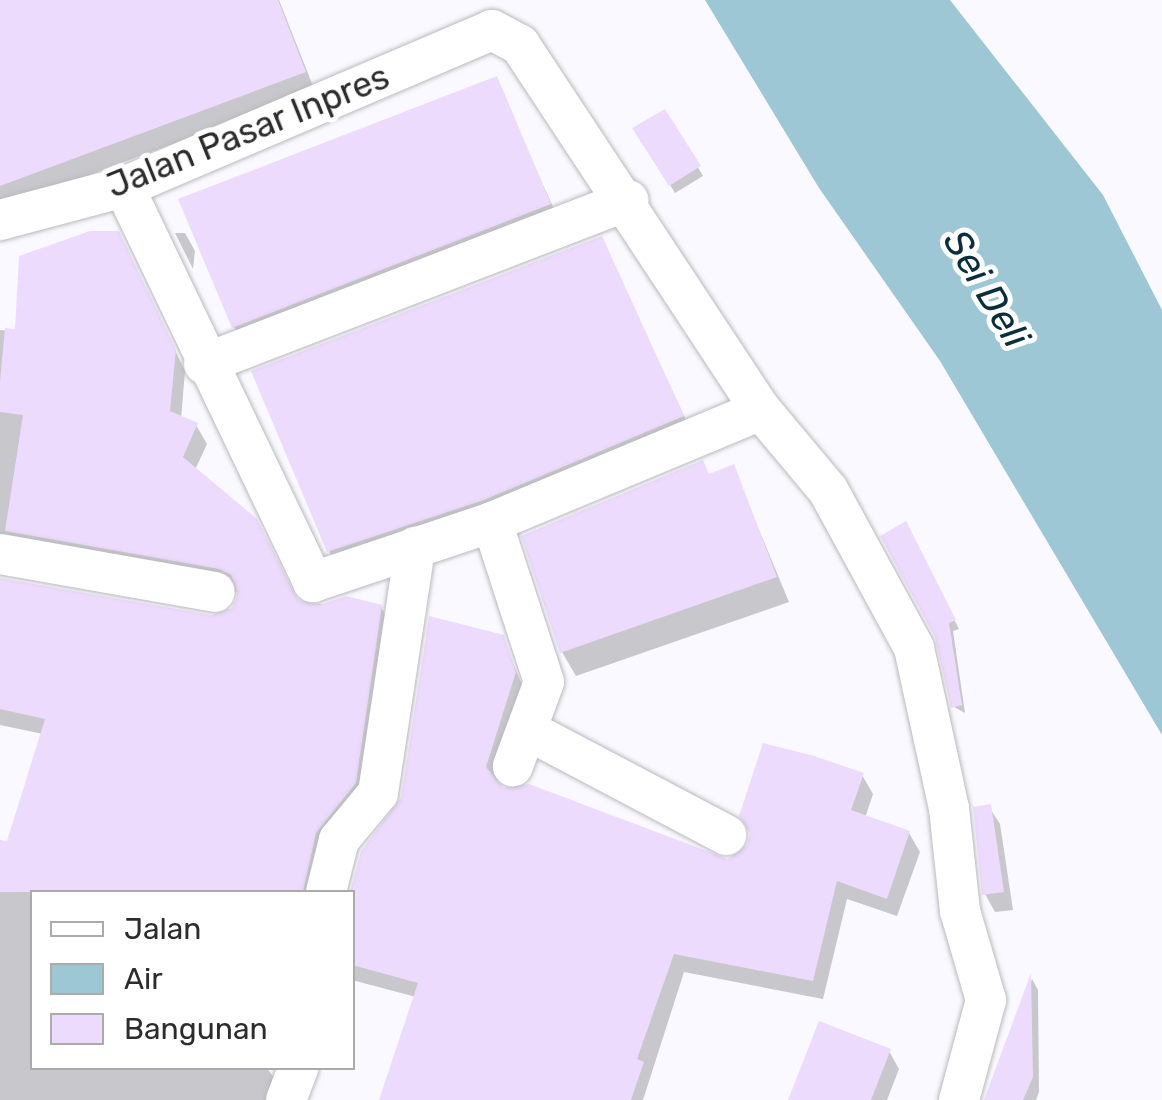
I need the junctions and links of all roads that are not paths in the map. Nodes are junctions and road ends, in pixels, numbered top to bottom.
1 (124, 187) junction
2 (628, 200) junction
3 (0, 220) edge
4 (204, 364) junction
5 (762, 410) junction
6 (492, 522) junction
7 (415, 547) junction
8 (0, 554) edge
9 (215, 592) dead end
10 (726, 835) dead end
11 (326, 890) edge
12 (297, 1070) edge
13 (286, 1100) edge
14 (959, 1100) edge

1 - 2 street, Jalan Pasar Inpres
1 - 3 street, Jalan Pasar Inpres
1 - 4 street
2 - 4 street
2 - 5 street
4 - 7 street
5 - 6 street
5 - 14 street
6 - 7 street
6 - 10 street
7 - 11 street
8 - 9 street
12 - 13 street

